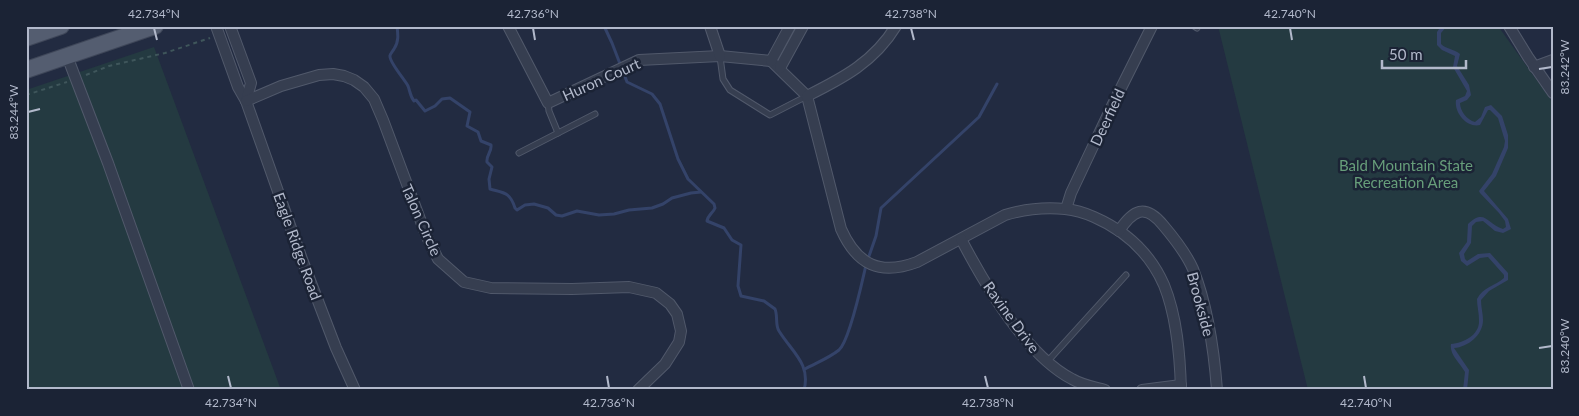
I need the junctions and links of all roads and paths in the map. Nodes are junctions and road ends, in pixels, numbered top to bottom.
1 (61, 26) edge
2 (113, 26) edge
3 (155, 26) edge
4 (230, 26) edge
5 (508, 26) edge
6 (710, 26) edge
7 (790, 26) edge
8 (803, 26) edge
9 (896, 26) edge
10 (1152, 26) edge
11 (1509, 26) edge
12 (215, 31) edge
13 (26, 38) edge
14 (107, 42) junction
15 (67, 56) junction
16 (720, 56) junction
17 (1553, 60) edge
18 (771, 61) junction
19 (1534, 67) junction
20 (780, 68) junction
21 (26, 70) edge
22 (90, 74) dead end
23 (65, 82) dead end
24 (1553, 93) edge
25 (26, 95) edge
26 (807, 96) junction
27 (246, 101) junction
28 (548, 103) junction
29 (595, 114) dead end
30 (558, 133) junction
31 (518, 153) dead end
32 (1066, 209) junction
33 (1119, 230) junction
34 (961, 239) junction
35 (1126, 276) dead end
36 (1047, 362) junction
37 (1181, 387) edge
38 (189, 390) edge
39 (355, 390) edge
40 (638, 390) edge
41 (1105, 390) edge
42 (1142, 390) edge
43 (1217, 390) edge

1 - 13 main road
2 - 14 main road
3 - 14 main road
4 - 27 street, Eagle Ridge Road
5 - 28 street, Huron Court
6 - 16 street
7 - 18 street
8 - 20 street
9 - 26 street
10 - 32 street, Deerfield
11 - 19 street
12 - 22 path
12 - 27 street, Eagle Ridge Road
14 - 15 main road
15 - 21 main road
15 - 38 street
16 - 18 street, Huron Court
16 - 26 lane
16 - 28 street, Huron Court
17 - 19 street
18 - 20 street
19 - 24 street
20 - 26 street
23 - 25 path
26 - 34 street
27 - 39 street, Eagle Ridge Road
27 - 40 street, Talon Circle
28 - 30 lane
29 - 30 lane
30 - 31 lane
32 - 33 street
32 - 34 street
33 - 37 street
33 - 43 street, Brookside
34 - 36 street, Ravine Drive
35 - 36 lane
36 - 41 street, Ravine Drive
37 - 42 street

